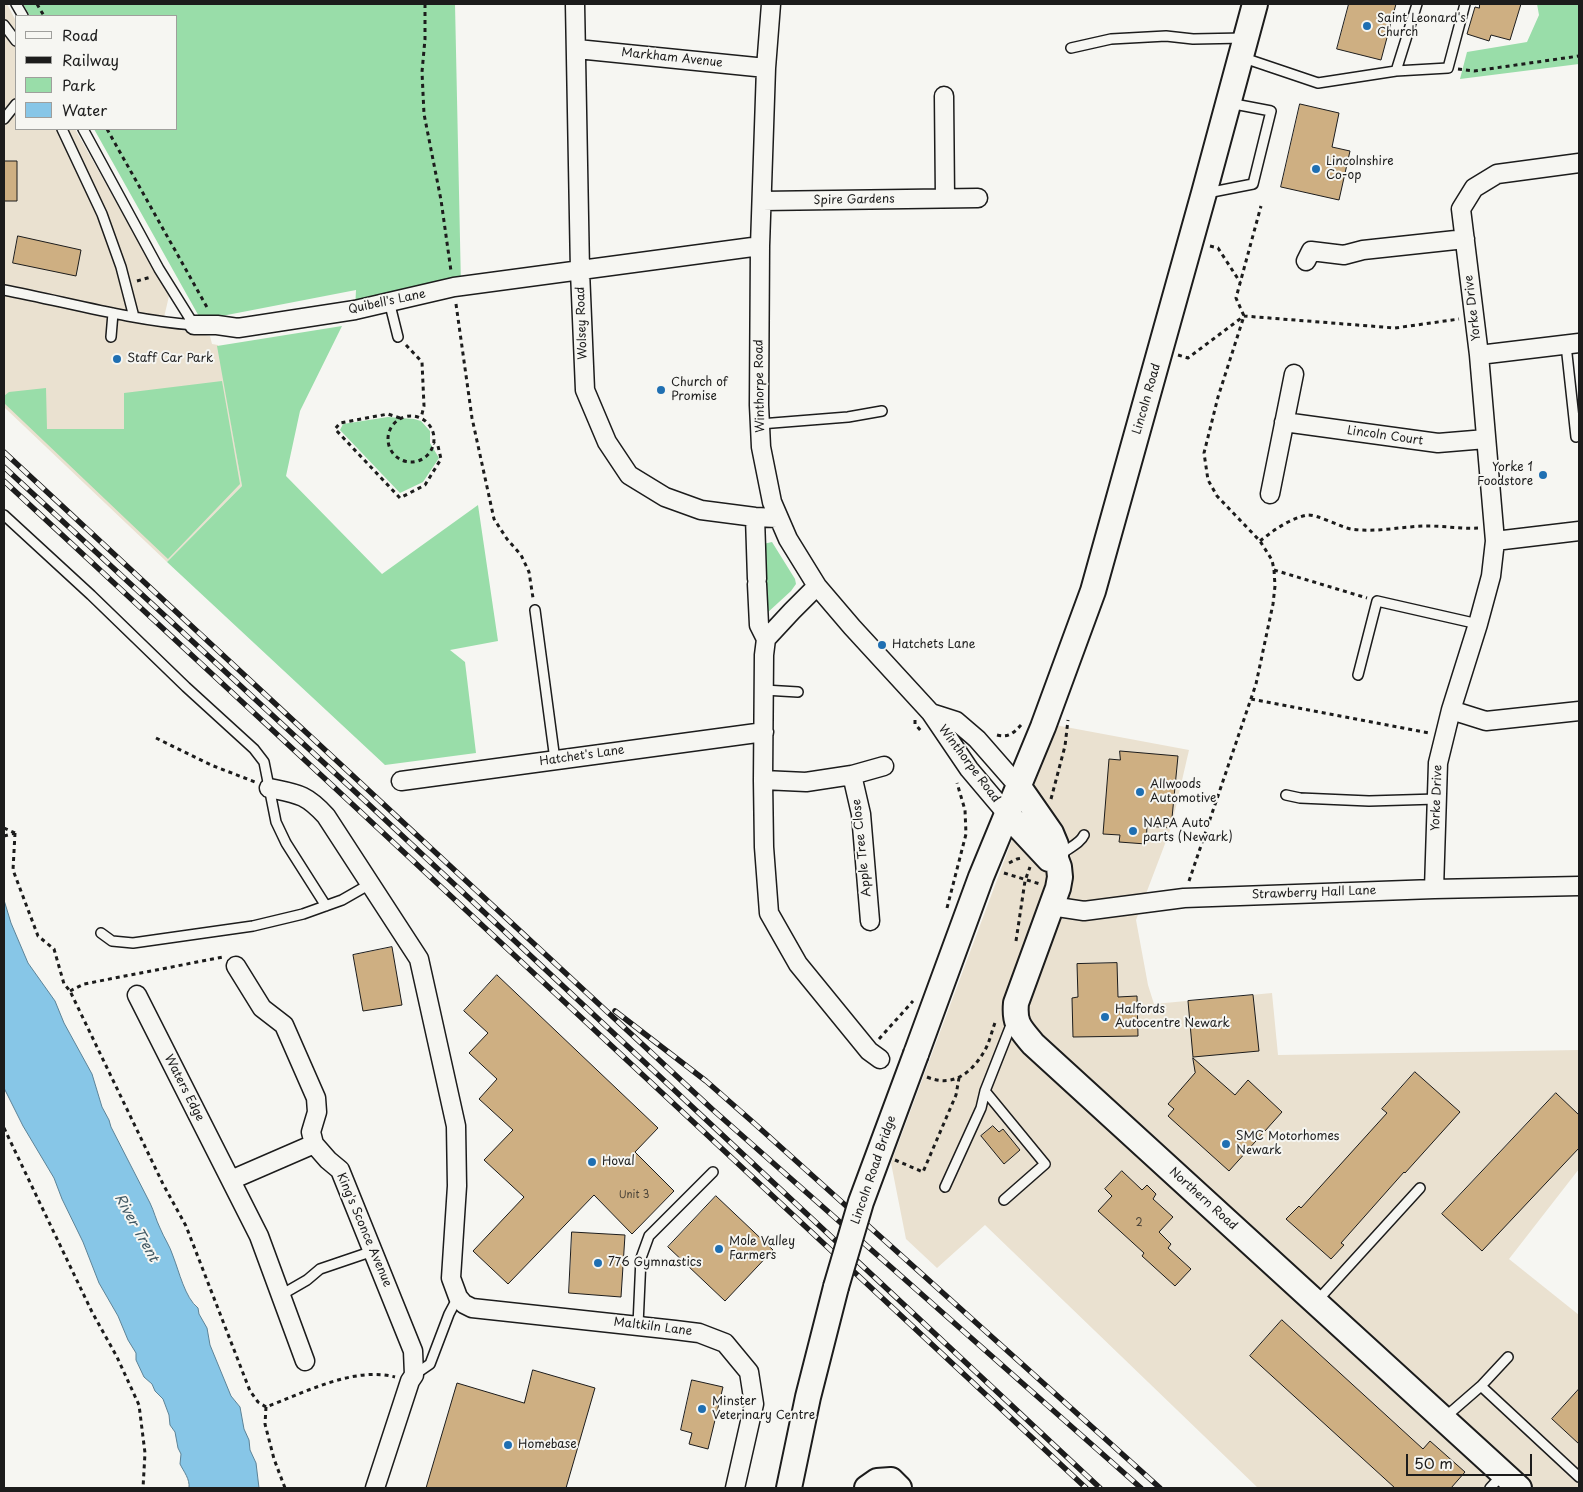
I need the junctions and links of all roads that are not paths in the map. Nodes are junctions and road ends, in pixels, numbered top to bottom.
1 (16, 4) edge
2 (575, 4) edge
3 (771, 4) edge
4 (1255, 4) edge
5 (1417, 4) edge
6 (1465, 4) edge
7 (22, 15) edge
8 (4, 25) edge
9 (15, 40) edge
10 (1071, 48) dead end
11 (1243, 48) junction
12 (577, 49) junction
13 (766, 68) junction
14 (1396, 71) junction
15 (944, 96) dead end
16 (1228, 103) junction
17 (15, 105) edge
18 (4, 119) edge
19 (62, 130) edge
20 (84, 130) edge
21 (1579, 163) edge
22 (1204, 193) junction
23 (945, 198) junction
24 (978, 198) dead end
25 (762, 201) junction
26 (1465, 239) junction
27 (760, 246) junction
28 (1306, 261) dead end
29 (580, 271) junction
30 (4, 290) edge
31 (390, 301) junction
32 (113, 313) junction
33 (134, 318) junction
34 (194, 325) junction
35 (111, 337) dead end
36 (398, 337) road end
37 (1572, 344) edge
38 (1479, 355) junction
39 (1294, 374) dead end
40 (882, 412) dead end
41 (1284, 422) junction
42 (760, 424) junction
43 (1576, 437) dead end
44 (1486, 439) junction
45 (1270, 494) dead end
46 (4, 515) edge
47 (755, 517) junction
48 (777, 518) junction
49 (1579, 531) edge
50 (1494, 534) junction
51 (818, 586) junction
52 (536, 610) road end
53 (1478, 624) junction
54 (766, 640) junction
55 (1358, 675) dead end
56 (764, 690) junction
57 (798, 692) dead end
58 (925, 707) junction
59 (1451, 710) junction
60 (1579, 711) edge
61 (764, 732) junction
62 (555, 760) junction
63 (884, 766) dead end
64 (852, 775) junction
65 (401, 780) dead end
66 (763, 780) junction
67 (1019, 787) junction
68 (270, 788) junction
69 (1286, 795) dead end
70 (1437, 799) junction
71 (1007, 814) junction
72 (1084, 835) dead end
73 (1056, 859) junction
74 (370, 884) junction
75 (1579, 886) edge
76 (1434, 889) junction
77 (326, 906) junction
78 (1051, 906) junction
79 (870, 921) dead end
80 (101, 932) dead end
81 (236, 966) road end
82 (137, 995) dead end
83 (1006, 1015) junction
84 (874, 1055) road end
85 (985, 1091) junction
86 (314, 1144) junction
87 (713, 1172) dead end
88 (231, 1180) junction
89 (945, 1187) dead end
90 (1420, 1188) dead end
91 (1004, 1200) dead end
92 (373, 1251) junction
93 (281, 1295) junction
94 (458, 1297) junction
95 (1315, 1302) junction
96 (638, 1325) junction
97 (1508, 1357) dead end
98 (305, 1361) dead end
99 (412, 1378) junction
100 (1481, 1386) junction
101 (1443, 1419) junction
102 (1579, 1477) edge
103 (895, 1484) edge
104 (1504, 1484) edge
105 (375, 1488) edge
106 (735, 1488) edge
107 (789, 1488) edge
108 (867, 1488) edge

1 - 7 lane
2 - 12 street, Wolsey Road
3 - 13 street, Winthorpe Road
4 - 11 main road, Lincoln Road
5 - 14 lane
6 - 14 lane
8 - 9 lane
10 - 11 lane
11 - 14 lane
11 - 16 main road, Lincoln Road
12 - 13 street, Markham Avenue
12 - 29 street, Wolsey Road
13 - 25 street, Winthorpe Road
15 - 23 street
16 - 22 main road, Lincoln Road
16 - 22 lane
17 - 18 lane
19 - 33 lane
20 - 34 lane
21 - 26 street, Yorke Drive
22 - 67 main road, Lincoln Road
23 - 24 street, Spire Gardens
23 - 25 street, Spire Gardens
25 - 27 street, Winthorpe Road
26 - 28 street
26 - 38 street, Yorke Drive
27 - 29 street, Quibell's Lane
27 - 42 street, Winthorpe Road
29 - 31 street, Quibell's Lane
29 - 47 street, Wolsey Road
30 - 32 lane
31 - 34 street, Quibell's Lane
31 - 36 lane
32 - 33 lane
32 - 35 lane
33 - 34 lane
37 - 38 street
37 - 43 lane
38 - 44 street, Yorke Drive
39 - 41 street
40 - 42 lane
41 - 44 street, Lincoln Court
41 - 45 street
42 - 48 street, Winthorpe Road
44 - 50 street, Yorke Drive
46 - 68 lane
47 - 48 street, Wolsey Road
47 - 54 street
48 - 51 street, Winthorpe Road
49 - 50 street
50 - 53 street, Yorke Drive
51 - 54 street
51 - 58 street, Winthorpe Road
52 - 62 lane
53 - 55 lane
53 - 59 street, Yorke Drive
54 - 56 street
56 - 57 lane
56 - 61 street
58 - 67 street, Winthorpe Road
58 - 71 street, Winthorpe Road
59 - 60 street
59 - 70 street, Yorke Drive
61 - 62 street, Hatchet's Lane
61 - 66 street
62 - 65 street, Hatchet's Lane
63 - 64 street
64 - 66 street
64 - 79 street, Apple Tree Close
66 - 84 street
67 - 71 main road, Lincoln Road
67 - 73 main road
68 - 74 street
68 - 77 lane
69 - 70 lane
70 - 76 street, Yorke Drive
71 - 73 main road
71 - 107 main road, Lincoln Road Bridge, bridge
72 - 73 lane
73 - 78 main road
74 - 77 lane
74 - 94 street
75 - 76 street, Strawberry Hall Lane
76 - 78 street, Strawberry Hall Lane
77 - 80 lane
78 - 83 main road
81 - 86 street
82 - 88 street, Waters Edge
83 - 85 lane
83 - 95 main road, Northern Road
85 - 89 lane
85 - 91 lane
86 - 88 street
86 - 92 street, King's Sconce Avenue
87 - 96 lane
88 - 93 street, Waters Edge
90 - 95 lane
92 - 93 lane
92 - 99 street, King's Sconce Avenue
93 - 98 street, Waters Edge
94 - 96 street, Maltkiln Lane
94 - 99 lane
95 - 101 main road, Northern Road
96 - 106 street, Maltkiln Lane
97 - 100 lane
99 - 105 street, King's Sconce Avenue
100 - 101 lane
100 - 102 lane
101 - 104 main road, Northern Road
103 - 108 main road

